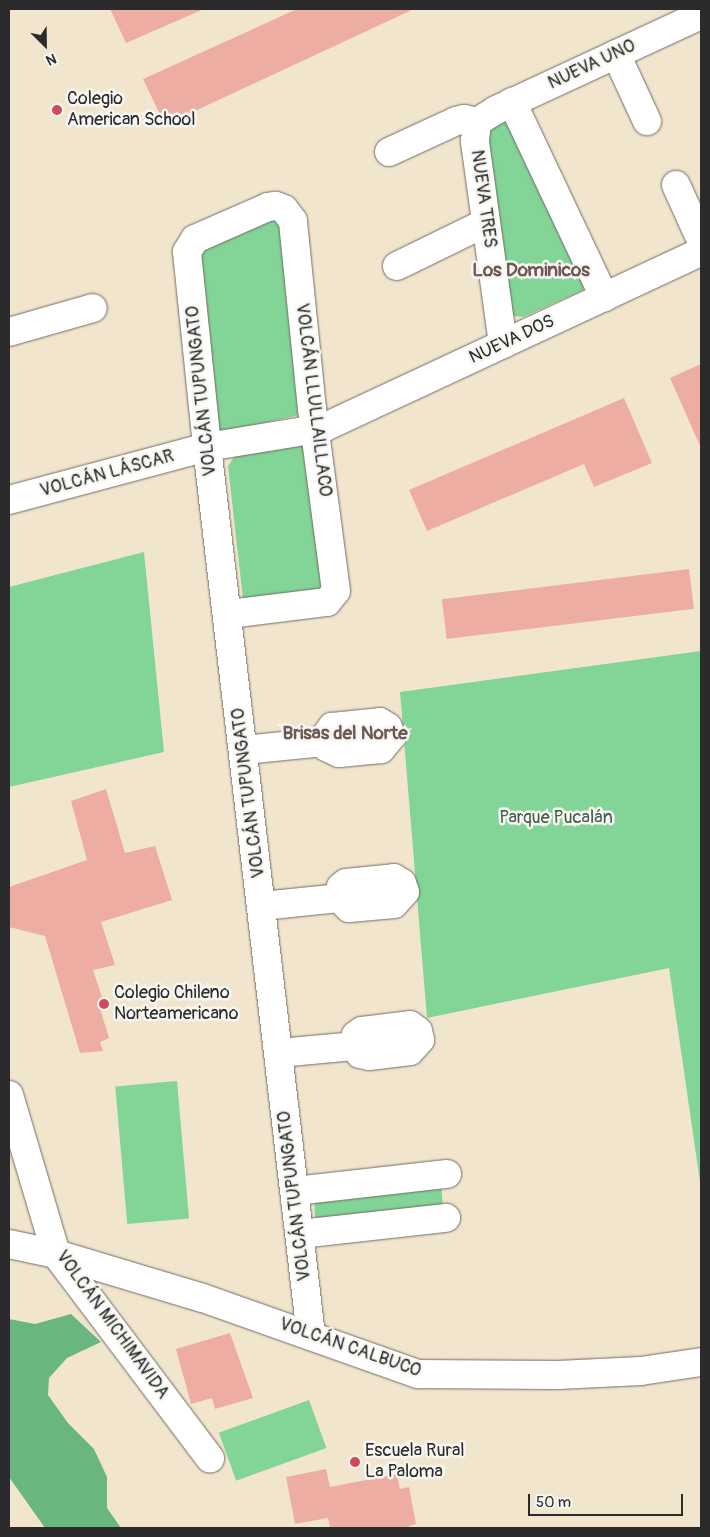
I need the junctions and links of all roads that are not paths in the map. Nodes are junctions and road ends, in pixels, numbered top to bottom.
1 (701, 15) edge
2 (616, 54) junction
3 (512, 102) junction
4 (480, 120) junction
5 (648, 120) dead end
6 (389, 152) dead end
7 (676, 185) dead end
8 (485, 223) junction
9 (701, 240) edge
10 (187, 252) joint
11 (701, 252) edge
12 (397, 266) dead end
13 (604, 297) junction
14 (93, 308) dead end
15 (9, 332) edge
16 (503, 344) junction
17 (319, 429) junction
18 (207, 447) junction
19 (9, 500) edge
20 (229, 614) junction
21 (324, 742) dead end
22 (244, 750) junction
23 (339, 898) dead end
24 (262, 906) junction
25 (354, 1046) dead end
26 (279, 1053) junction
27 (9, 1095) edge
28 (448, 1174) dead end
29 (295, 1191) junction
30 (446, 1218) dead end
31 (300, 1234) junction
32 (9, 1244) edge
33 (56, 1254) junction
34 (311, 1335) junction
35 (701, 1362) edge
36 (210, 1458) dead end

1 - 2 street, NUEVA UNO
2 - 3 street, NUEVA UNO
2 - 5 street
3 - 4 street, NUEVA UNO
3 - 13 street
4 - 6 street
4 - 8 street, NUEVA TRES
7 - 9 street
8 - 12 street
8 - 16 street, NUEVA TRES
10 - 17 street, VOLCÁN LLULLAILLACO
10 - 18 street, VOLCÁN TUPUNGATO
11 - 13 street, NUEVA DOS
13 - 16 street, NUEVA DOS
14 - 15 street
16 - 17 street, NUEVA DOS
17 - 18 street, VOLCÁN LÁSCAR
17 - 20 street, VOLCÁN LLULLAILLACO
18 - 19 street, VOLCÁN LÁSCAR
18 - 20 street, VOLCÁN TUPUNGATO
20 - 22 street, VOLCÁN TUPUNGATO
21 - 22 street
22 - 24 street, VOLCÁN TUPUNGATO
23 - 24 street
24 - 26 street, VOLCÁN TUPUNGATO
25 - 26 street
26 - 29 street, VOLCÁN TUPUNGATO
27 - 33 street, VOLCÁN MICHIMAVIDA
28 - 29 street
29 - 31 street, VOLCÁN TUPUNGATO
30 - 31 street
31 - 34 street, VOLCÁN TUPUNGATO
32 - 33 street, VOLCÁN CALBUCO
33 - 34 street, VOLCÁN CALBUCO
33 - 36 street, VOLCÁN MICHIMAVIDA
34 - 35 street, VOLCÁN CALBUCO

